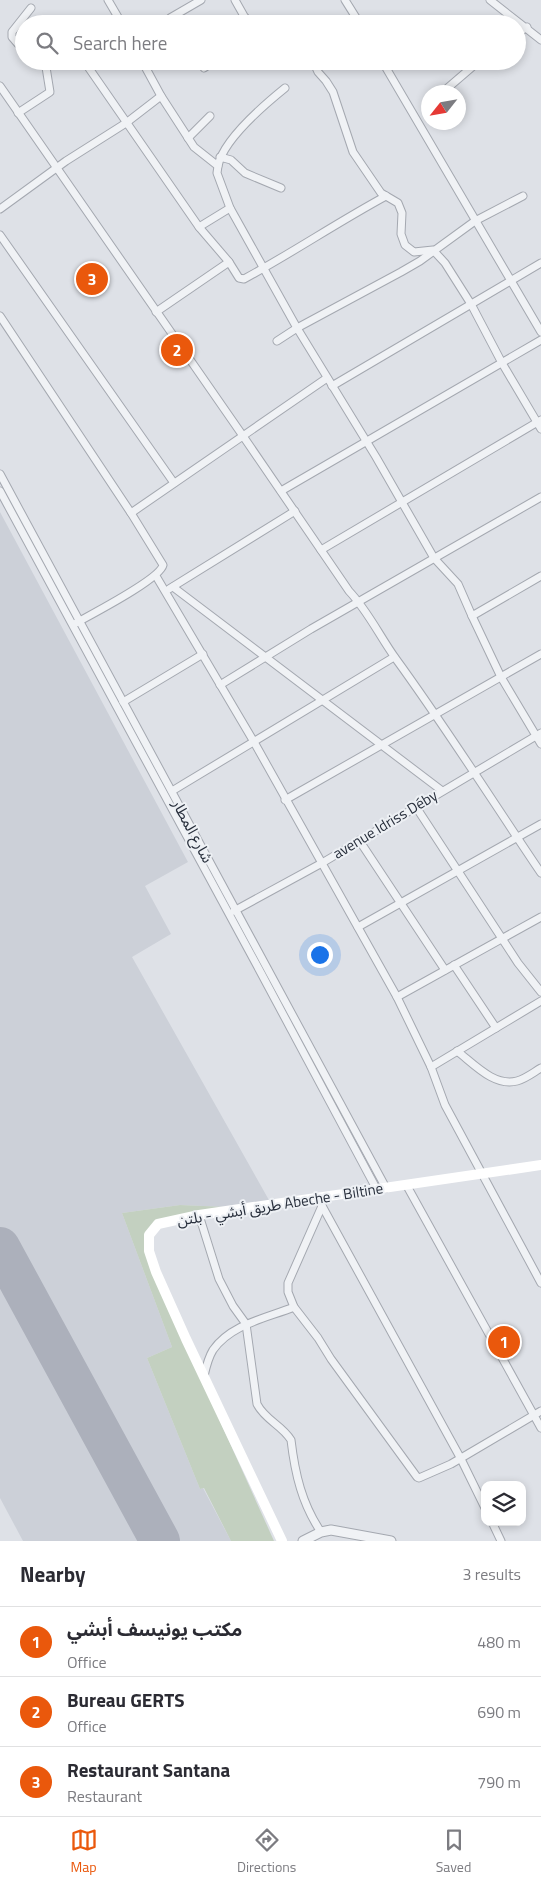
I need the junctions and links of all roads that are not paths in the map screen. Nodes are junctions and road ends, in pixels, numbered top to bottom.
1 (108, 0) edge
2 (201, 0) edge
3 (235, 0) edge
4 (345, 0) edge
5 (490, 0) edge
6 (501, 0) edge
7 (31, 8) dead end
8 (502, 8) junction
9 (25, 15) edge
10 (117, 15) edge
11 (175, 15) edge
12 (243, 15) edge
13 (354, 15) edge
14 (511, 15) edge
15 (527, 27) edge
16 (15, 28) edge
17 (15, 40) edge
18 (541, 40) edge
19 (46, 70) edge
20 (93, 70) edge
21 (147, 70) edge
22 (317, 70) edge
23 (387, 70) edge
24 (468, 70) edge
25 (452, 85) edge
26 (0, 86) edge
27 (285, 88) dead end
28 (162, 96) junction
29 (18, 113) junction
30 (210, 116) dead end
31 (126, 123) junction
32 (188, 138) junction
33 (220, 157) junction
34 (218, 166) junction
35 (57, 168) junction
36 (281, 188) dead end
37 (386, 196) junction
38 (523, 196) dead end
39 (230, 208) junction
40 (0, 209) edge
41 (475, 221) junction
42 (199, 227) junction
43 (0, 235) edge
44 (433, 250) junction
45 (229, 262) junction
46 (541, 263) edge
47 (265, 268) junction
48 (511, 281) junction
49 (471, 304) junction
50 (156, 312) junction
51 (0, 316) edge
52 (297, 328) junction
53 (541, 332) edge
54 (541, 340) edge
55 (277, 341) dead end
56 (502, 363) junction
57 (327, 378) junction
58 (332, 386) junction
59 (539, 421) edge
60 (541, 429) edge
61 (243, 436) junction
62 (367, 442) junction
63 (0, 474) edge
64 (174, 483) junction
65 (0, 491) edge
66 (281, 491) junction
67 (541, 497) edge
68 (402, 502) junction
69 (294, 512) junction
70 (131, 513) junction
71 (321, 550) junction
72 (434, 558) junction
73 (156, 576) junction
74 (541, 576) edge
75 (173, 587) junction
76 (165, 592) junction
77 (360, 602) junction
78 (472, 616) junction
79 (79, 621) junction
80 (72, 626) junction
81 (203, 654) junction
82 (541, 654) edge
83 (267, 657) junction
84 (394, 657) junction
85 (501, 677) junction
86 (220, 685) junction
87 (322, 701) junction
88 (123, 702) junction
89 (434, 715) junction
90 (538, 734) edge
91 (254, 742) junction
92 (541, 744) edge
93 (380, 745) junction
94 (475, 772) junction
95 (441, 790) junction
96 (172, 791) junction
97 (285, 800) junction
98 (416, 807) junction
99 (541, 824) edge
100 (517, 837) junction
101 (359, 840) junction
102 (322, 863) junction
103 (459, 870) junction
104 (541, 873) edge
105 (401, 904) junction
106 (237, 911) junction
107 (228, 913) junction
108 (541, 917) edge
109 (358, 927) junction
110 (503, 938) junction
111 (454, 965) junction
112 (445, 970) junction
113 (265, 971) junction
114 (541, 992) edge
115 (397, 997) junction
116 (541, 1001) edge
117 (496, 1028) junction
118 (458, 1051) junction
119 (319, 1063) junction
120 (312, 1067) junction
121 (431, 1067) junction
122 (541, 1068) edge
123 (541, 1166) edge
124 (482, 1174) junction
125 (407, 1186) junction
126 (382, 1189) junction
127 (320, 1202) junction
128 (199, 1215) junction
129 (541, 1283) edge
130 (294, 1307) junction
131 (246, 1324) junction
132 (204, 1376) junction
133 (541, 1411) edge
134 (534, 1415) junction
135 (541, 1428) edge
136 (461, 1459) junction
137 (481, 1500) edge
138 (494, 1526) edge
139 (321, 1532) junction
140 (372, 1539) edge
141 (282, 1541) edge
142 (303, 1541) edge
143 (391, 1541) edge
144 (501, 1541) edge

1 - 10 street
2 - 11 street
3 - 12 street
4 - 13 street
5 - 8 street
6 - 8 street
7 - 9 street
8 - 14 street
15 - 18 street
16 - 17 street
19 - 29 street
20 - 31 street
21 - 28 street
22 - 37 street
23 - 41 street
24 - 25 street
26 - 29 street
27 - 33 street
28 - 31 street
28 - 32 street
29 - 35 street
30 - 32 street
31 - 35 street
31 - 42 street
32 - 34 street
33 - 34 street
33 - 36 street
34 - 39 street
35 - 40 street
35 - 50 street
37 - 44 street
37 - 47 street
38 - 41 street
39 - 42 street
39 - 47 street
41 - 44 street
41 - 48 street
42 - 45 street
43 - 64 street
44 - 49 street
44 - 52 street
45 - 47 street
45 - 50 street
46 - 48 street
47 - 52 street
48 - 49 street
48 - 53 street
49 - 56 street
49 - 58 street
50 - 61 street
51 - 70 street
52 - 55 street
52 - 57 street
54 - 56 street
56 - 59 street
56 - 62 street
57 - 58 street
57 - 61 street
58 - 62 street
59 - 60 street
59 - 68 street
61 - 64 street
61 - 66 street
62 - 66 street
62 - 68 street
63 - 79 street, شارع المطار
64 - 70 street
65 - 80 street, شارع المطار
66 - 69 street
67 - 72 street
68 - 71 street
68 - 72 street
69 - 71 street
69 - 75 street
70 - 73 street
71 - 77 street
72 - 77 street
72 - 78 street
73 - 76 street
73 - 79 street
74 - 78 street
75 - 76 street
75 - 83 street
76 - 81 street
77 - 83 street
77 - 84 street
78 - 85 street
79 - 80 street
79 - 88 street, شارع المطار
80 - 107 street, شارع المطار
81 - 86 street
81 - 88 street
82 - 85 street
83 - 86 street
83 - 87 street
84 - 87 street
84 - 89 street
85 - 89 street
85 - 90 street
86 - 91 street
87 - 91 street
87 - 93 street
88 - 96 street, شارع المطار
89 - 93 street
89 - 94 street
90 - 92 street
90 - 94 street, avenue Idriss Déby
91 - 96 street
91 - 97 street
93 - 95 street
93 - 97 street
94 - 95 street, avenue Idriss Déby
94 - 100 street
95 - 98 street, avenue Idriss Déby
96 - 106 street, شارع المطار
97 - 102 street
98 - 101 street, avenue Idriss Déby
98 - 103 street
99 - 100 street
100 - 103 street
100 - 104 street
101 - 102 street, avenue Idriss Déby
101 - 105 street
102 - 106 street, avenue Idriss Déby
102 - 109 street
103 - 105 street
103 - 110 street
105 - 109 street
105 - 112 street
106 - 107 street, avenue Idriss Déby
106 - 113 street, شارع المطار
107 - 113 street, شارع المطار
108 - 110 street
109 - 115 street
110 - 111 street
110 - 114 street
111 - 112 street
111 - 117 street
112 - 115 street
113 - 119 street, شارع المطار
113 - 120 street, شارع المطار
115 - 121 street
116 - 117 street
117 - 118 street
118 - 121 street
118 - 122 street
119 - 120 street
119 - 126 street, شارع المطار
120 - 126 street, شارع المطار
121 - 124 street
123 - 124 main road, طريق أبشي - بلتن Abeche - Biltine
124 - 125 main road, طريق أبشي - بلتن Abeche - Biltine
124 - 129 street
125 - 126 main road, طريق أبشي - بلتن Abeche - Biltine
125 - 134 street
126 - 127 main road, طريق أبشي - بلتن Abeche - Biltine
127 - 128 main road, طريق أبشي - بلتن Abeche - Biltine
127 - 130 street
127 - 136 street
128 - 131 street
128 - 132 main road, طريق أبشي - بلتن Abeche - Biltine
130 - 131 street
130 - 136 street
131 - 132 street
131 - 139 street
132 - 141 main road, طريق أبشي - بلتن Abeche - Biltine
133 - 134 street
134 - 135 street
134 - 136 street
136 - 137 street
138 - 144 street
139 - 140 street
139 - 142 street
140 - 143 street

